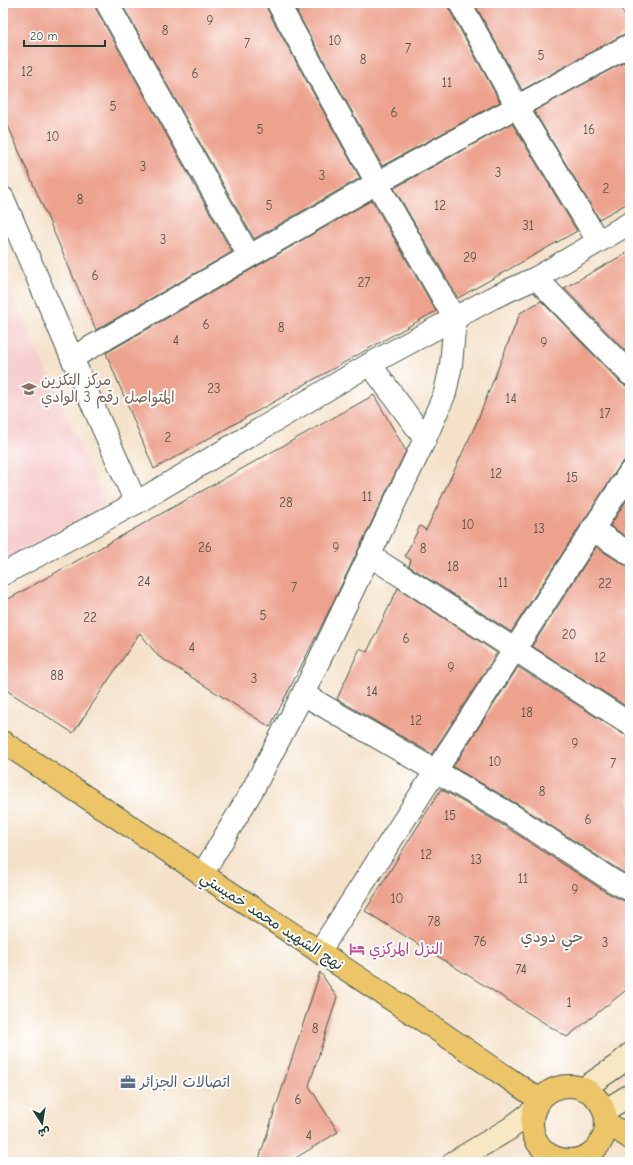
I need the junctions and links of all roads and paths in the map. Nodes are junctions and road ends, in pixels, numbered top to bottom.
1 (107, 3) edge
2 (278, 3) edge
3 (460, 3) edge
4 (630, 45) edge
5 (517, 107) junction
6 (377, 183) junction
7 (3, 198) edge
8 (630, 223) edge
9 (598, 241) junction
10 (248, 256) junction
11 (536, 278) junction
12 (455, 319) junction
13 (72, 358) junction
14 (370, 364) junction
15 (630, 374) edge
16 (425, 439) junction
17 (630, 472) edge
18 (136, 503) junction
19 (592, 529) junction
20 (630, 554) edge
21 (368, 555) junction
22 (3, 574) edge
23 (514, 650) junction
24 (303, 694) junction
25 (630, 724) edge
26 (3, 742) edge
27 (435, 772) junction
28 (202, 875) junction
29 (630, 890) edge
30 (319, 952) junction
31 (630, 1054) edge
32 (583, 1089) junction
33 (630, 1095) edge
34 (537, 1105) junction
35 (605, 1117) junction
36 (630, 1138) edge
37 (566, 1161) edge
38 (454, 1162) edge

1 - 10 street
2 - 6 street
3 - 5 street
4 - 5 street
5 - 6 street
5 - 9 street
6 - 10 street
6 - 12 street
7 - 13 street
8 - 9 street
9 - 11 street
10 - 13 street
11 - 12 street
11 - 15 street
12 - 14 street
12 - 16 street
13 - 18 street
14 - 16 street
14 - 18 street
16 - 21 street
17 - 19 street
18 - 22 street
19 - 20 street
19 - 23 street
21 - 23 street
21 - 24 street
23 - 25 street
23 - 27 street
24 - 27 street
24 - 28 street
26 - 28 main road, نهج الشهيد محمد خميستي
27 - 29 street
27 - 30 street
28 - 30 main road, نهج الشهيد محمد خميستي
30 - 34 main road, نهج الشهيد محمد خميستي
31 - 32 main road
32 - 34 main road
32 - 35 main road
33 - 35 main road
34 - 37 main road
34 - 38 main road
35 - 36 main road
35 - 37 main road

